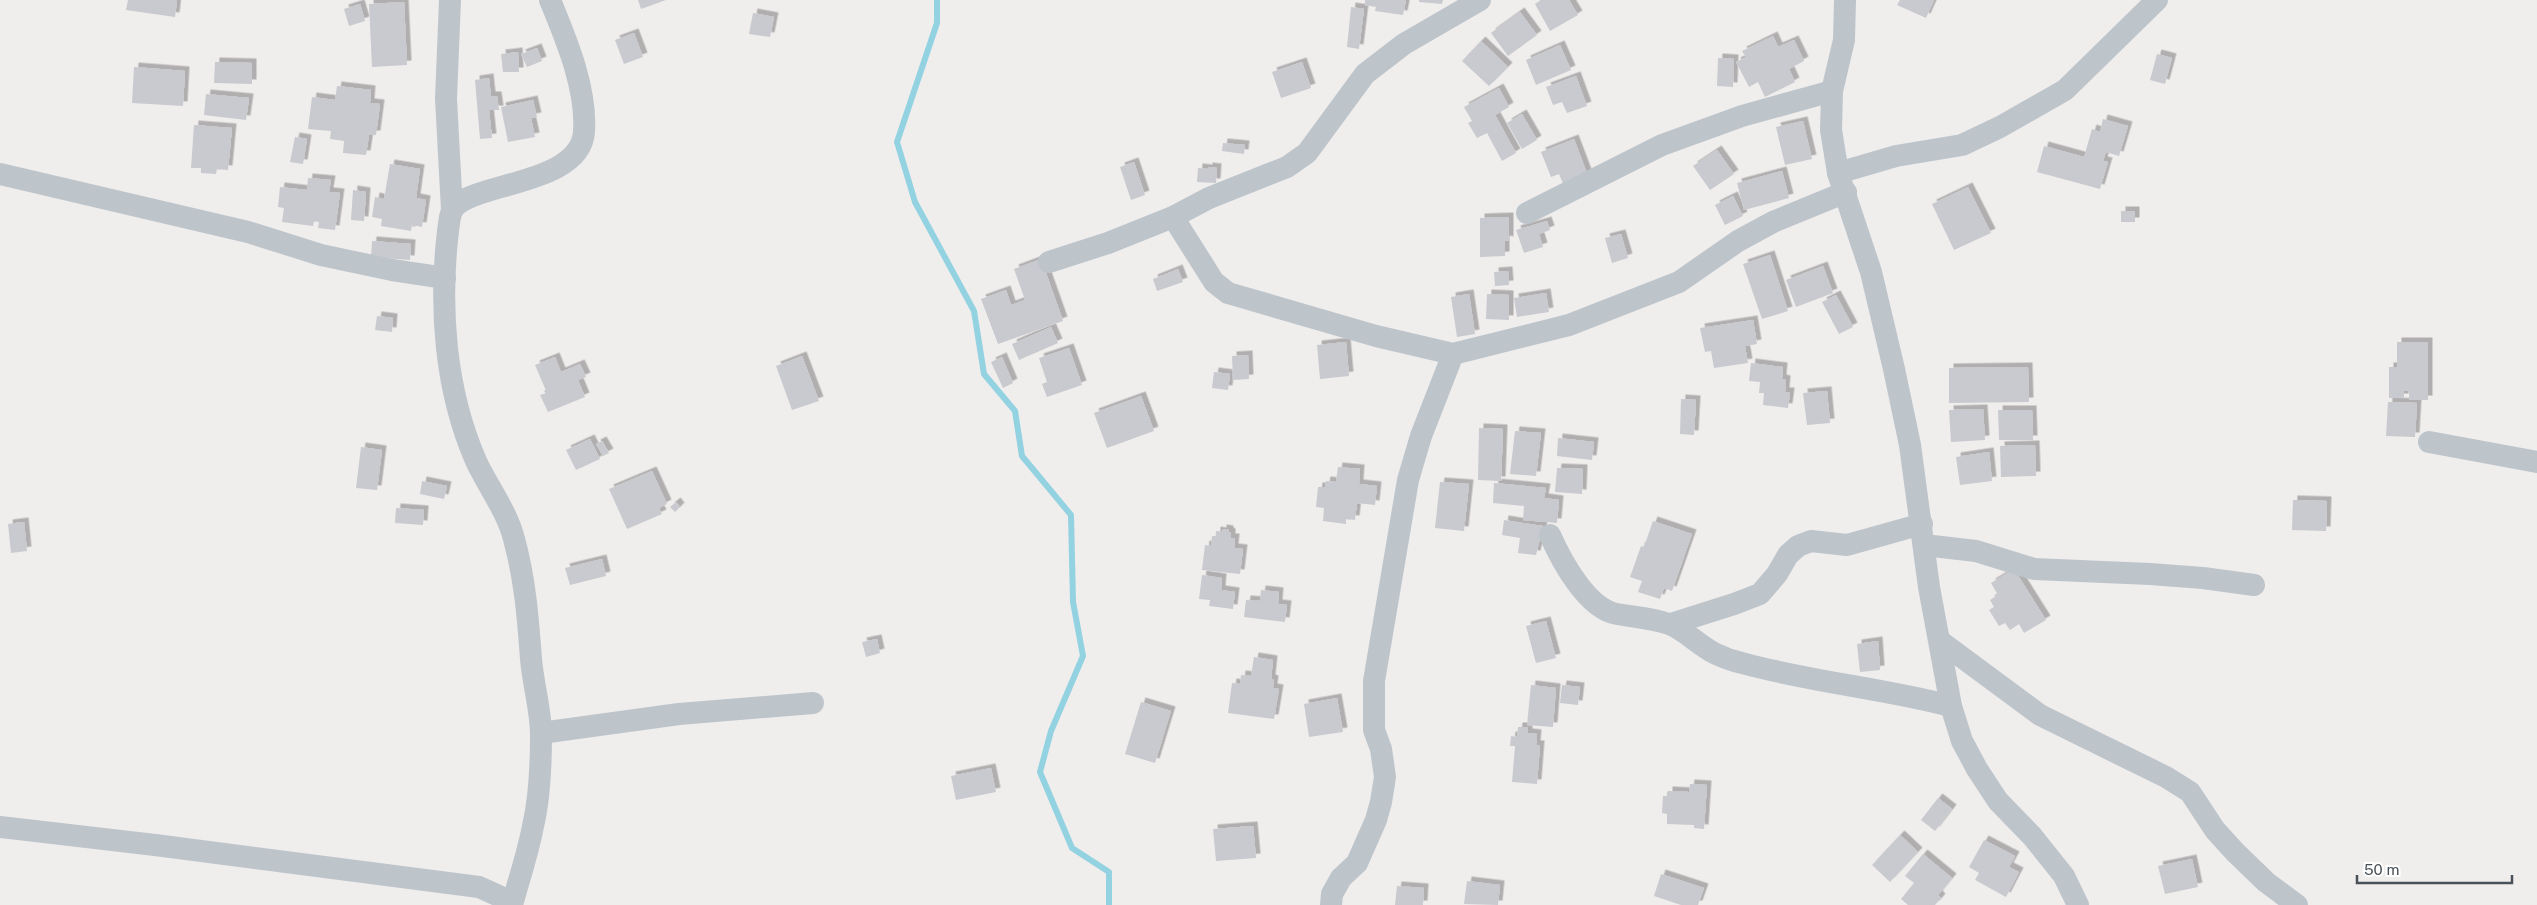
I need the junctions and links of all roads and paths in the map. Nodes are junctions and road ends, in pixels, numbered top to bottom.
1 (450, 0) edge
2 (550, 0) edge
3 (1480, 0) edge
4 (1845, 0) edge
5 (2157, 0) edge
6 (1832, 91) junction
7 (0, 174) edge
8 (1842, 182) junction
9 (452, 210) junction
10 (1528, 213) dead end
11 (1173, 217) junction
12 (1049, 262) dead end
13 (445, 278) junction
14 (1453, 354) junction
15 (2428, 442) dead end
16 (2537, 462) edge
17 (1923, 534) junction
18 (1550, 535) dead end
19 (2254, 585) dead end
20 (1671, 624) junction
21 (1940, 641) junction
22 (813, 703) dead end
23 (1951, 706) junction
24 (541, 733) junction
25 (0, 828) edge
26 (507, 905) edge
27 (512, 905) edge
28 (1331, 905) edge
29 (2078, 905) edge
30 (2297, 905) edge

1 - 9 street
2 - 9 street
3 - 11 street
4 - 6 street
5 - 8 street
6 - 8 street
6 - 10 street
7 - 13 street
8 - 14 street
8 - 17 street
9 - 13 street
11 - 12 street
11 - 14 street
13 - 24 street
14 - 28 street
15 - 16 street
17 - 19 street
17 - 20 street
17 - 21 street
18 - 20 street
20 - 23 street
21 - 23 street
21 - 30 street
22 - 24 street
23 - 29 street
24 - 27 street
25 - 26 street

